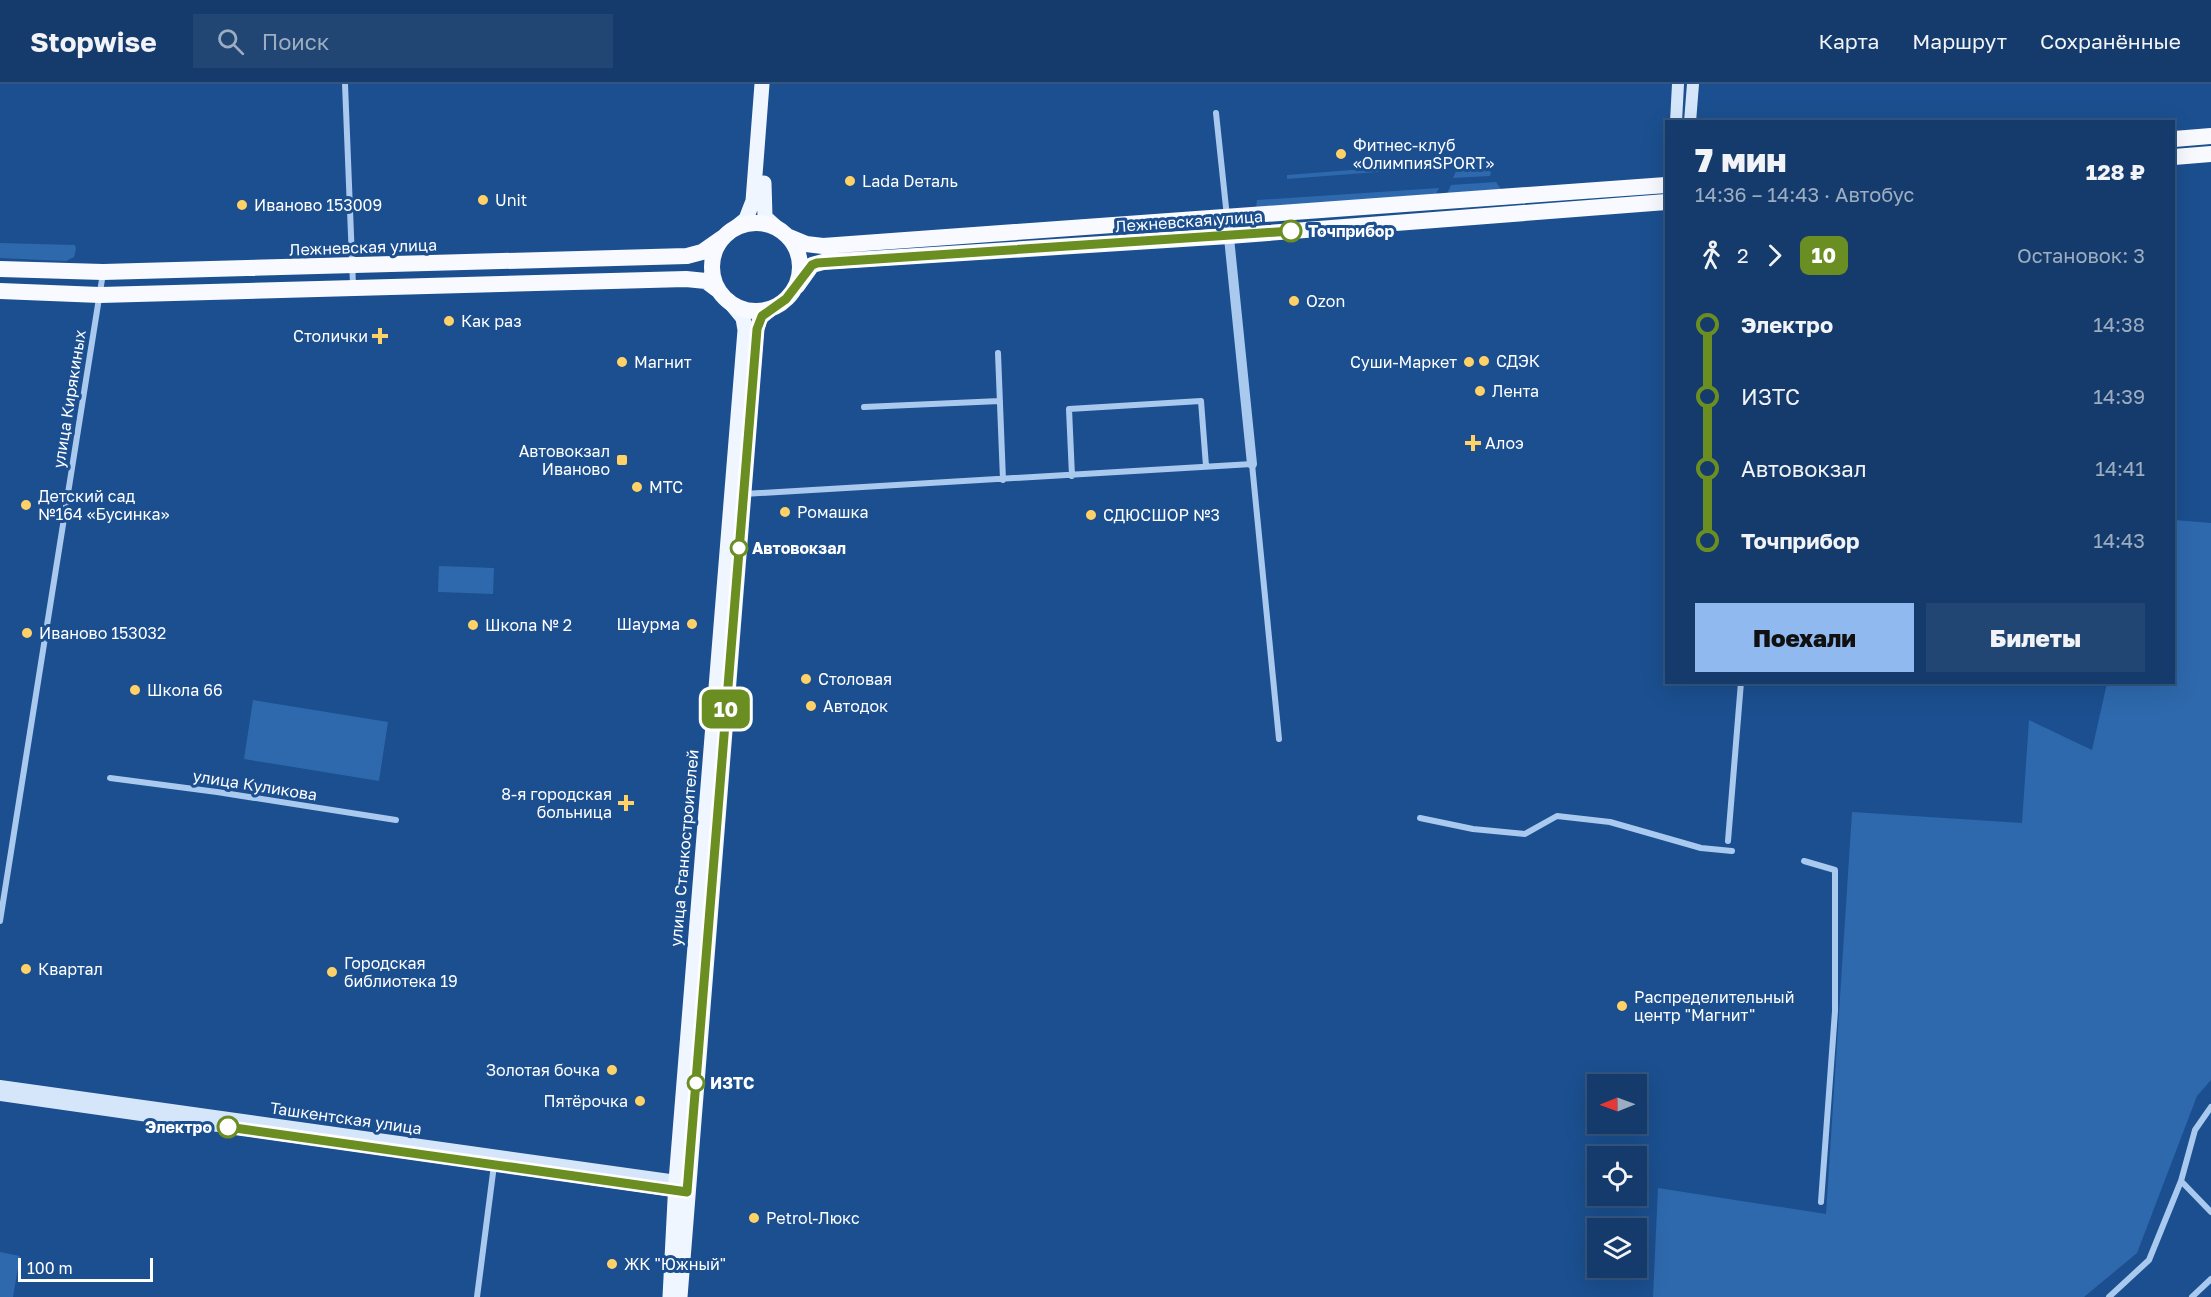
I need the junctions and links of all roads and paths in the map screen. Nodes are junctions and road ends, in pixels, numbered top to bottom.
1 (345, 84) edge
2 (762, 84) edge
3 (772, 84) edge
4 (1678, 84) edge
5 (1693, 84) edge
6 (1216, 113) dead end
7 (1676, 120) edge
8 (1690, 120) edge
9 (2211, 135) edge
10 (2175, 139) edge
11 (2211, 154) edge
12 (2175, 157) edge
13 (1665, 185) edge
14 (1665, 202) edge
15 (1227, 218) junction
16 (736, 227) junction
17 (783, 232) junction
18 (1229, 237) junction
19 (722, 238) junction
20 (353, 266) junction
21 (0, 269) edge
22 (103, 272) junction
23 (797, 286) junction
24 (353, 289) junction
25 (0, 291) edge
26 (100, 295) junction
27 (723, 295) junction
28 (771, 309) junction
29 (998, 353) dead end
30 (1000, 401) junction
31 (864, 407) dead end
32 (1252, 464) junction
33 (1206, 466) junction
34 (1072, 476) junction
35 (1003, 480) junction
36 (744, 494) junction
37 (1741, 684) edge
38 (1279, 739) dead end
39 (110, 778) dead end
40 (1420, 818) dead end
41 (396, 820) dead end
42 (1728, 841) dead end
43 (1732, 851) dead end
44 (1804, 861) dead end
45 (0, 921) edge
46 (0, 1086) edge
47 (0, 1095) edge
48 (2211, 1107) edge
49 (296, 1132) junction
50 (495, 1160) junction
51 (2181, 1181) junction
52 (682, 1186) junction
53 (1821, 1202) dead end
54 (2211, 1212) edge
55 (2211, 1279) edge
56 (477, 1297) edge
57 (670, 1297) edge
58 (680, 1297) edge
59 (2109, 1297) edge
60 (2192, 1297) edge

1 - 20 street
2 - 16 main road
3 - 17 main road
4 - 7 main road
5 - 8 main road
6 - 15 street
9 - 10 highway
11 - 12 highway
13 - 15 highway, Лежневская улица
14 - 18 highway, Лежневская улица
15 - 17 highway, Лежневская улица
15 - 18 street
16 - 17 highway
16 - 19 highway
17 - 23 highway
18 - 23 highway, Лежневская улица
18 - 32 street
19 - 20 highway, Лежневская улица
19 - 27 highway
20 - 22 highway, Лежневская улица
20 - 24 street
21 - 22 highway, Лежневская улица
22 - 26 street, улица Кирякиных
23 - 28 highway
24 - 26 highway
24 - 27 highway
25 - 26 highway
26 - 45 street, улица Кирякиных
27 - 28 highway
27 - 52 main road, улица Станкостроителей
28 - 36 main road, улица Станкостроителей
29 - 30 street
30 - 31 street
30 - 35 street
32 - 33 street
32 - 38 street
33 - 34 street
33 - 34 street
34 - 35 street
35 - 36 street
36 - 52 main road, улица Станкостроителей
37 - 42 street
39 - 41 street, улица Куликова
40 - 43 street
44 - 53 street
46 - 49 main road, Ташкентская улица
47 - 49 main road, Ташкентская улица
48 - 51 street
49 - 50 main road, Ташкентская улица
50 - 52 main road, Ташкентская улица
50 - 56 street
51 - 54 street
51 - 59 street
52 - 57 main road, улица Станкостроителей
52 - 58 main road, улица Станкостроителей
55 - 60 street

